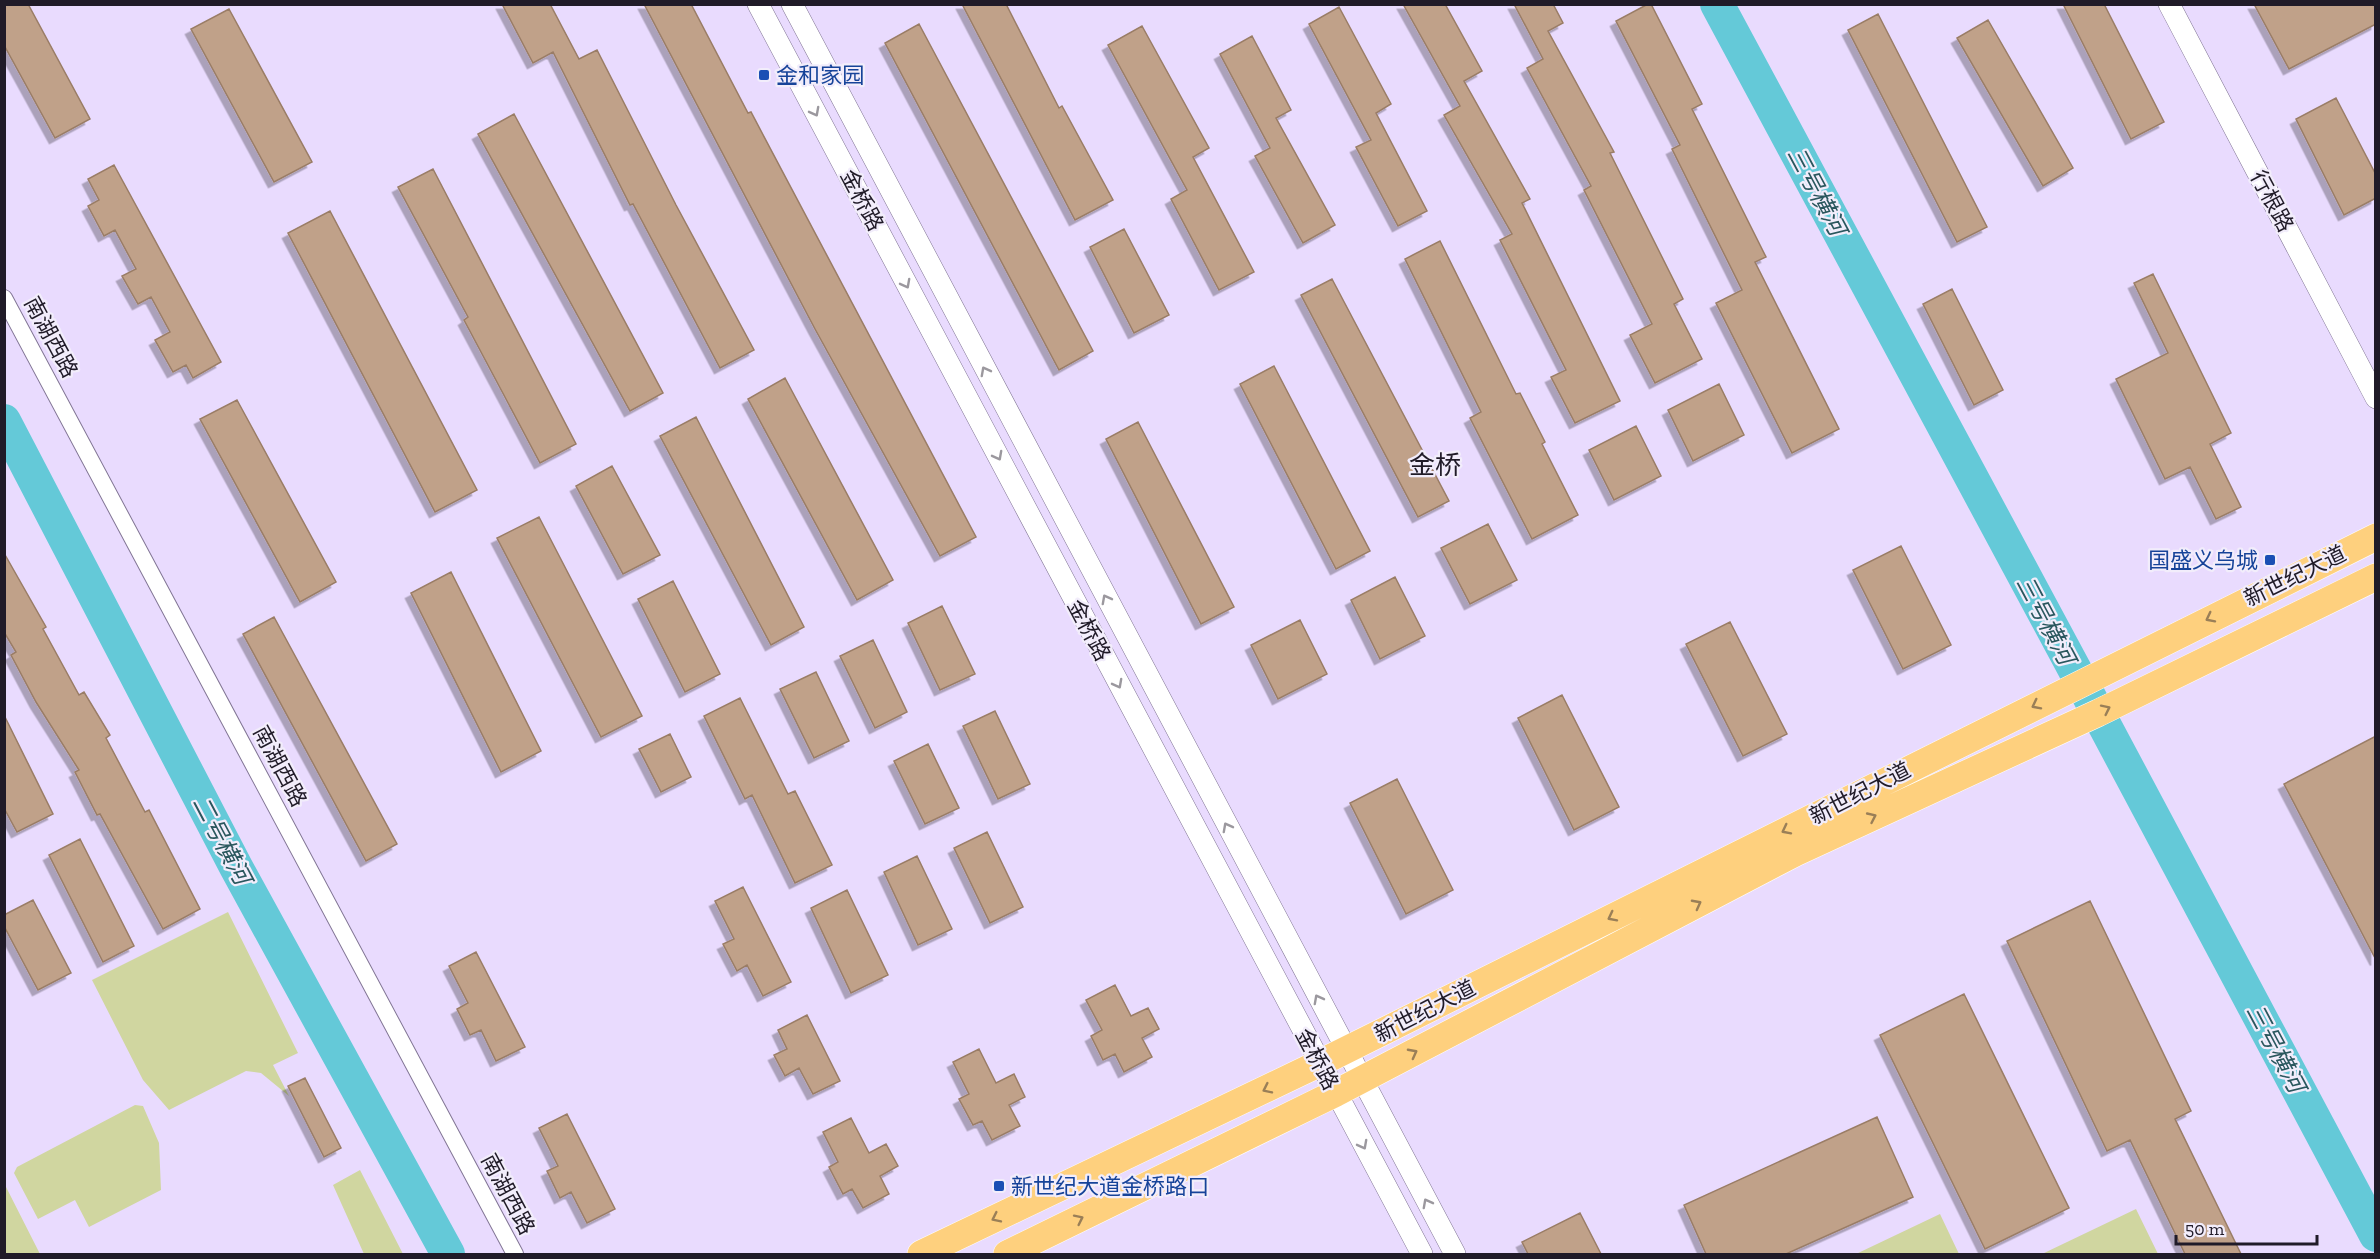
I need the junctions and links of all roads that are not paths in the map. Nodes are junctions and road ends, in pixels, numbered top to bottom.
1 (758, 4) edge
2 (792, 4) edge
3 (2169, 4) edge
4 (4, 298) edge
5 (2376, 398) edge
6 (2376, 537) edge
7 (2376, 577) edge
8 (1345, 1051) junction
9 (1320, 1063) junction
10 (1361, 1080) junction
11 (1336, 1093) junction
12 (515, 1254) edge
13 (921, 1254) edge
14 (1008, 1254) edge
15 (1422, 1254) edge
16 (1455, 1254) edge

1 -> 9 street, 金桥路
8 -> 2 street, 金桥路
3 - 5 street, 行根路
4 - 12 street, 南湖西路
6 -> 8 main road, 新世纪大道
10 -> 7 main road, 新世纪大道
8 - 9 main road, 新世纪大道
8 - 10 street, 金桥路
9 - 11 street, 金桥路
9 -> 13 main road
10 - 11 main road, 新世纪大道
16 -> 10 street, 金桥路
14 -> 11 main road
11 -> 15 street, 金桥路

